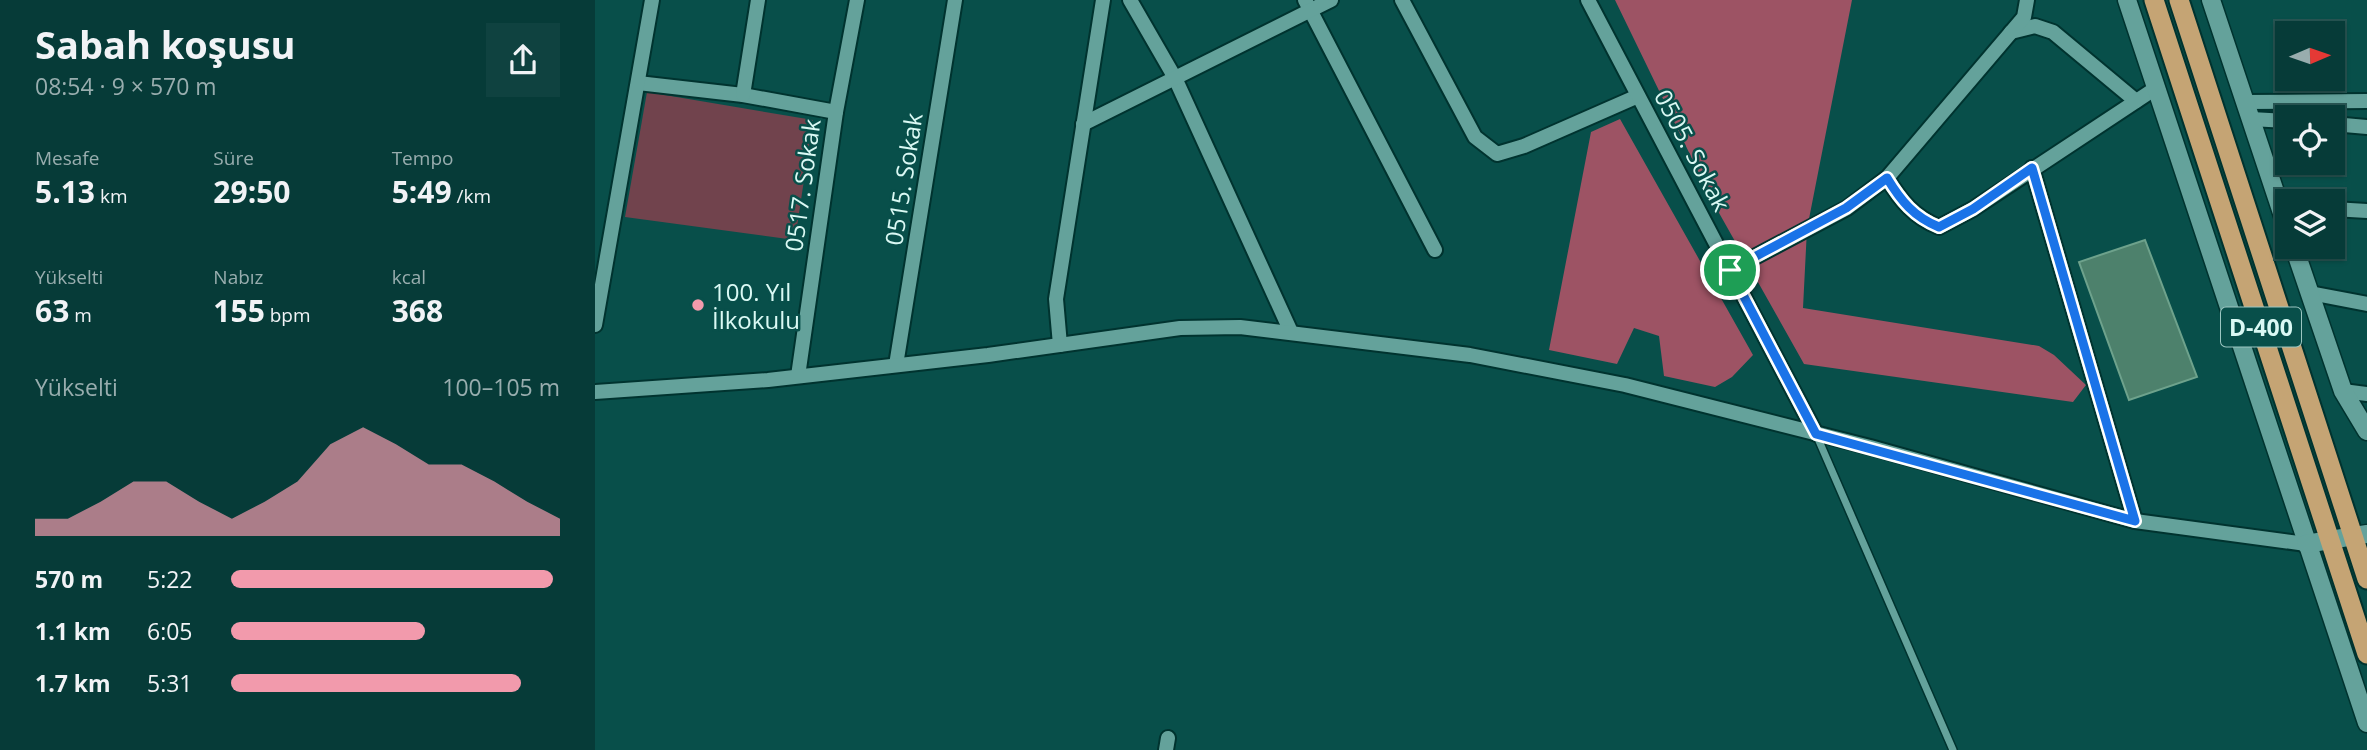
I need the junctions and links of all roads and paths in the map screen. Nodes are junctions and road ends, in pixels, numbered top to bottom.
1 (652, 0) edge
2 (758, 0) edge
3 (857, 0) edge
4 (955, 0) edge
5 (1103, 0) edge
6 (1130, 0) edge
7 (1331, 0) edge
8 (1402, 0) edge
9 (1588, 0) edge
10 (2027, 0) edge
11 (2127, 0) edge
12 (2154, 0) edge
13 (2179, 0) edge
14 (2211, 0) edge
15 (1307, 5) edge
16 (2011, 33) junction
17 (1175, 78) junction
18 (638, 83) junction
19 (2156, 88) junction
20 (743, 94) junction
21 (1638, 96) junction
22 (2136, 101) junction
23 (2367, 101) edge
24 (2248, 110) junction
25 (836, 111) junction
26 (2275, 118) edge
27 (1083, 124) junction
28 (2345, 125) edge
29 (2367, 127) edge
30 (2032, 168) junction
31 (1887, 178) junction
32 (2278, 189) edge
33 (2345, 210) edge
34 (2367, 211) edge
35 (1435, 250) dead end
36 (2298, 259) edge
37 (1730, 270) junction
38 (2310, 293) junction
39 (2367, 304) edge
40 (595, 325) edge
41 (1291, 332) junction
42 (1060, 345) junction
43 (896, 365) junction
44 (798, 376) junction
45 (2343, 391) junction
46 (595, 392) edge
47 (2367, 394) edge
48 (2367, 431) edge
49 (1816, 434) junction
50 (2135, 521) junction
51 (2360, 535) edge
52 (2331, 541) junction
53 (2306, 544) junction
54 (2340, 572) junction
55 (2366, 572) edge
56 (2317, 576) junction
57 (2367, 654) edge
58 (2367, 723) edge
59 (1953, 750) edge

1 - 18 street
2 - 20 street
3 - 25 street, 0517. Sokak
4 - 43 street, 0515. Sokak
5 - 27 street
6 - 17 street
7 - 15 street
8 - 21 street
9 - 21 street, 0505. Sokak
10 - 16 street
11 - 19 street
12 - 52 highway, D-400
13 - 51 highway, D-400
14 - 24 street
15 - 17 street
15 - 35 street
16 - 22 street
16 - 31 street
17 - 27 street
17 - 41 street
18 - 20 street
18 - 40 street
19 - 22 street
19 - 53 street
20 - 25 street
21 - 37 street, 0505. Sokak
22 - 30 street
23 - 24 street
24 - 26 street
24 - 32 street
25 - 44 street, 0517. Sokak
27 - 42 street
28 - 29 street
30 - 31 street
30 - 50 street
31 - 37 street
33 - 34 street
36 - 38 street
37 - 49 street, 0505. Sokak
38 - 39 street
38 - 45 street
41 - 42 street
41 - 49 street
42 - 43 street
43 - 44 street
44 - 46 street
45 - 47 street
45 - 48 street
49 - 50 street
49 - 59 lane
50 - 53 street
51 - 52 street
51 - 55 highway, D-400
52 - 53 street
52 - 54 highway, D-400
53 - 56 street
54 - 55 street
54 - 56 street
54 - 57 highway, D-400
56 - 58 street

